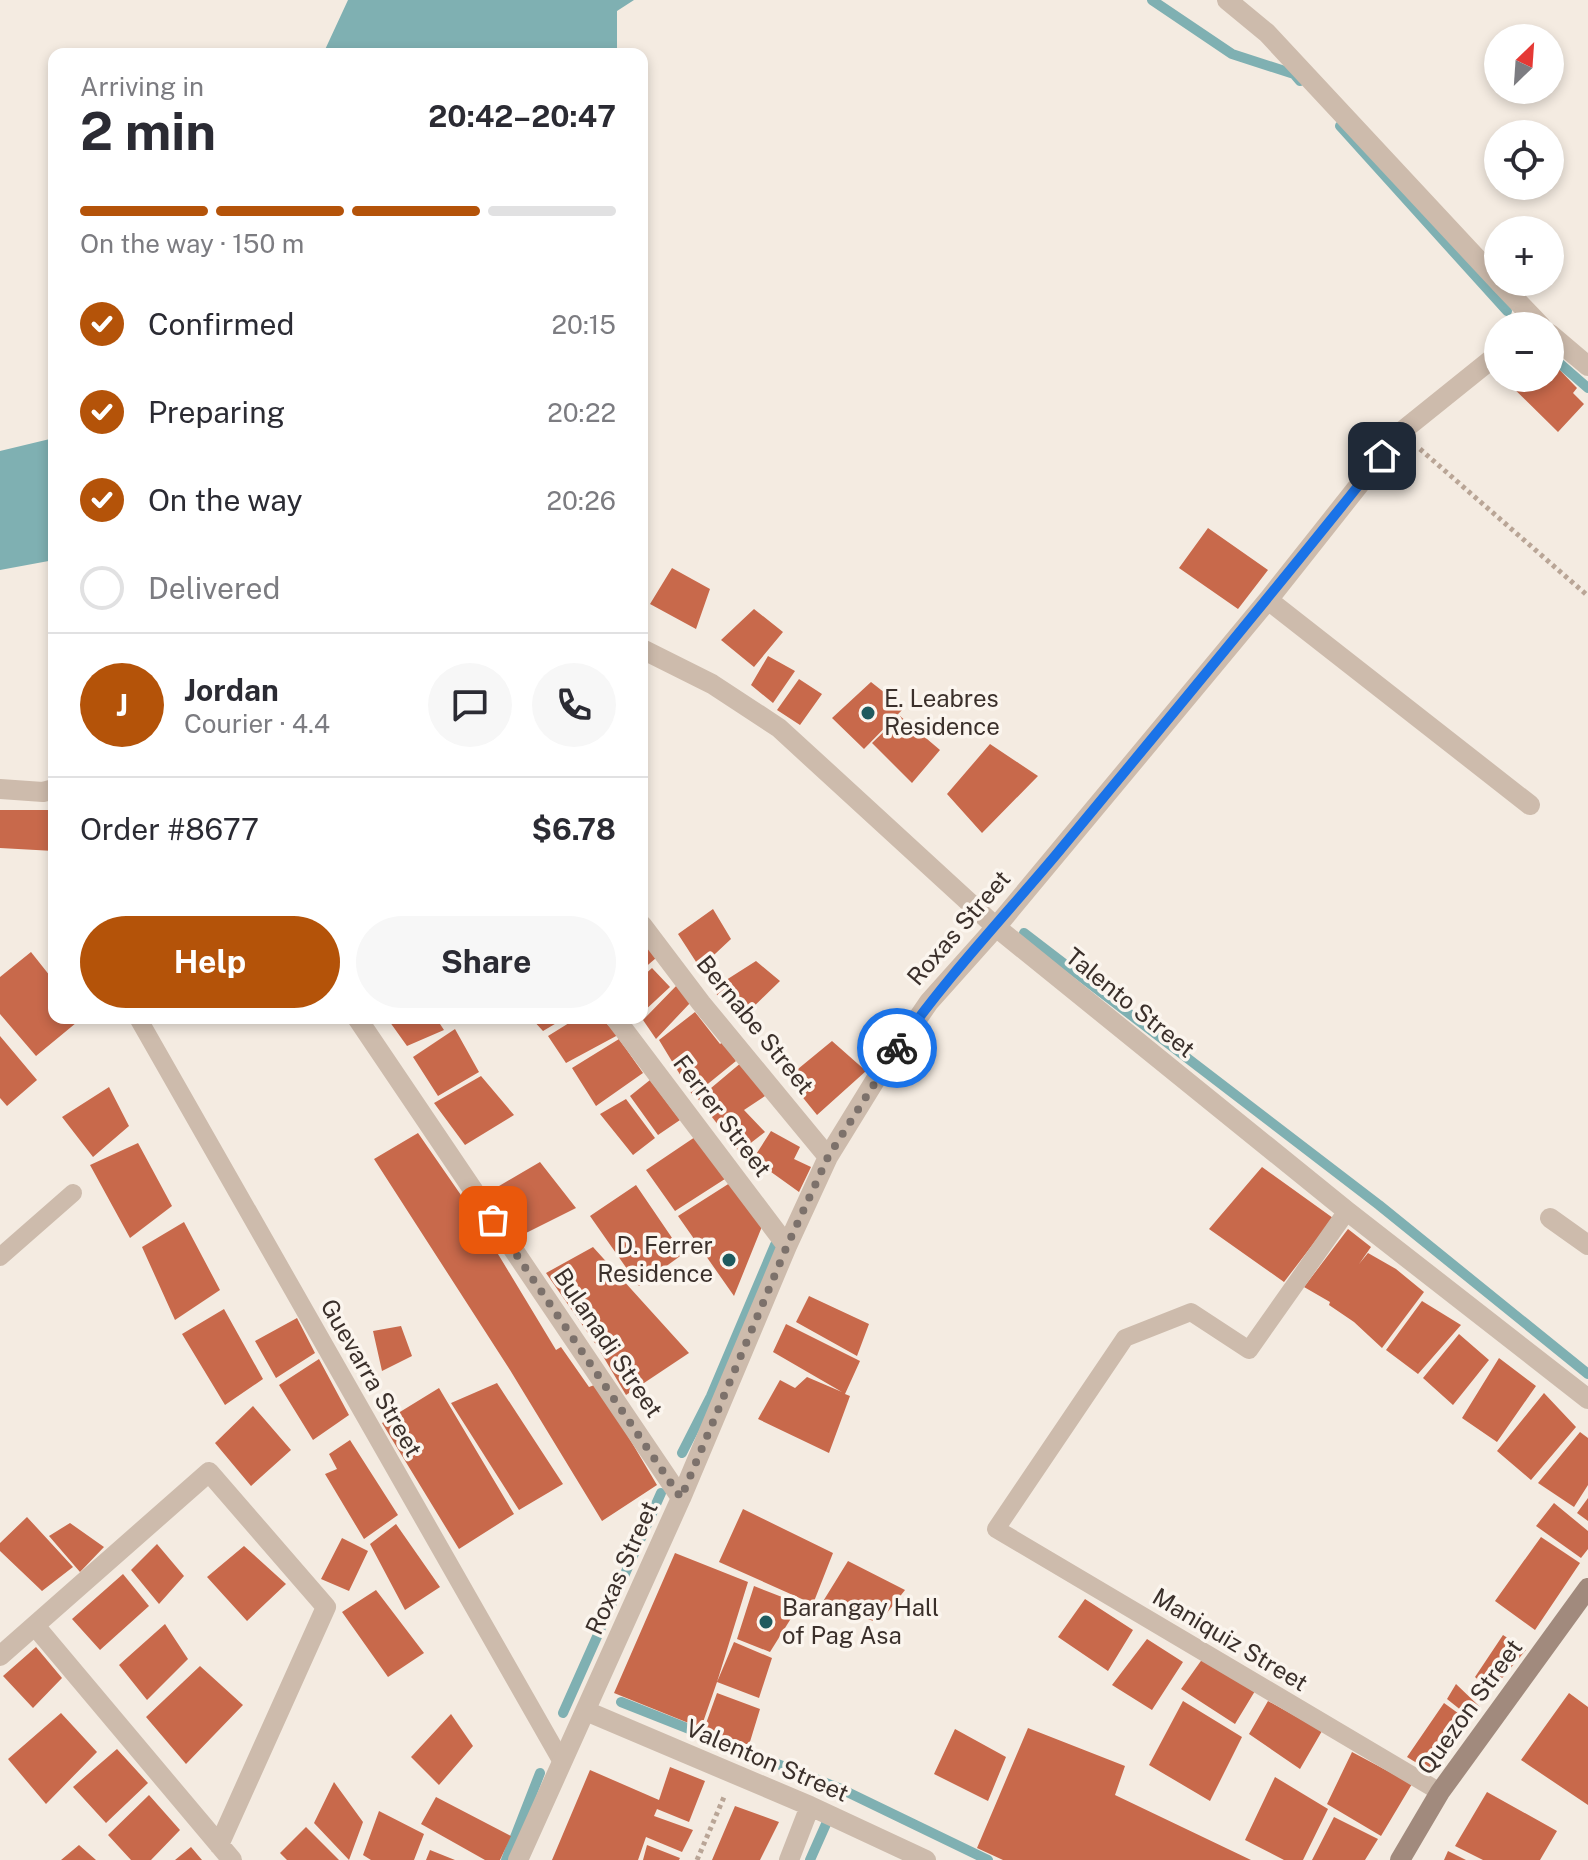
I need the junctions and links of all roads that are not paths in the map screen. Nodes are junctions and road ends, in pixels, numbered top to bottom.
1 (1227, 0) edge
2 (1484, 265) edge
3 (1512, 296) edge
4 (1527, 312) edge
5 (1564, 346) edge
6 (1484, 365) edge
7 (1588, 366) edge
8 (1268, 600) junction
9 (648, 652) edge
10 (0, 789) edge
11 (48, 791) edge
12 (1530, 805) dead end
13 (996, 927) junction
14 (648, 933) edge
15 (141, 1024) edge
16 (361, 1024) edge
17 (620, 1024) edge
18 (828, 1157) junction
19 (73, 1193) dead end
20 (1347, 1211) junction
21 (1550, 1218) dead end
22 (1588, 1245) edge
23 (787, 1246) junction
24 (0, 1257) edge
25 (1588, 1399) edge
26 (681, 1498) junction
27 (1588, 1588) edge
28 (36, 1627) junction
29 (0, 1656) edge
30 (586, 1711) junction
31 (562, 1762) junction
32 (1440, 1792) junction
33 (810, 1806) junction
34 (226, 1853) edge
35 (518, 1860) edge
36 (789, 1860) edge
37 (926, 1860) edge
38 (1400, 1860) edge

1 - 2 street
3 - 4 street
5 - 7 street
6 - 8 street, Roxas Street
8 - 12 street
8 - 13 street, Roxas Street
9 - 13 street, Talento Street
10 - 11 street
13 - 18 street, Roxas Street
13 - 20 street, Talento Street
14 - 18 street, Bernabe Street
15 - 31 lane, Guevarra Street
16 - 26 street, Bulanadi Street
17 - 23 street, Ferrer Street
18 - 23 street, Roxas Street
19 - 24 lane
20 - 25 street, Talento Street
20 - 32 lane, Maniquiz Street
21 - 22 street
23 - 26 street, Roxas Street
26 - 30 street, Roxas Street
27 - 32 street, Quezon Street
28 - 29 street
28 - 34 street
28 - 34 street
30 - 31 street, Roxas Street
30 - 33 street, Valenton Street
31 - 35 street, Roxas Street
32 - 38 street, Quezon Street
33 - 36 street
33 - 37 street, Valenton Street

